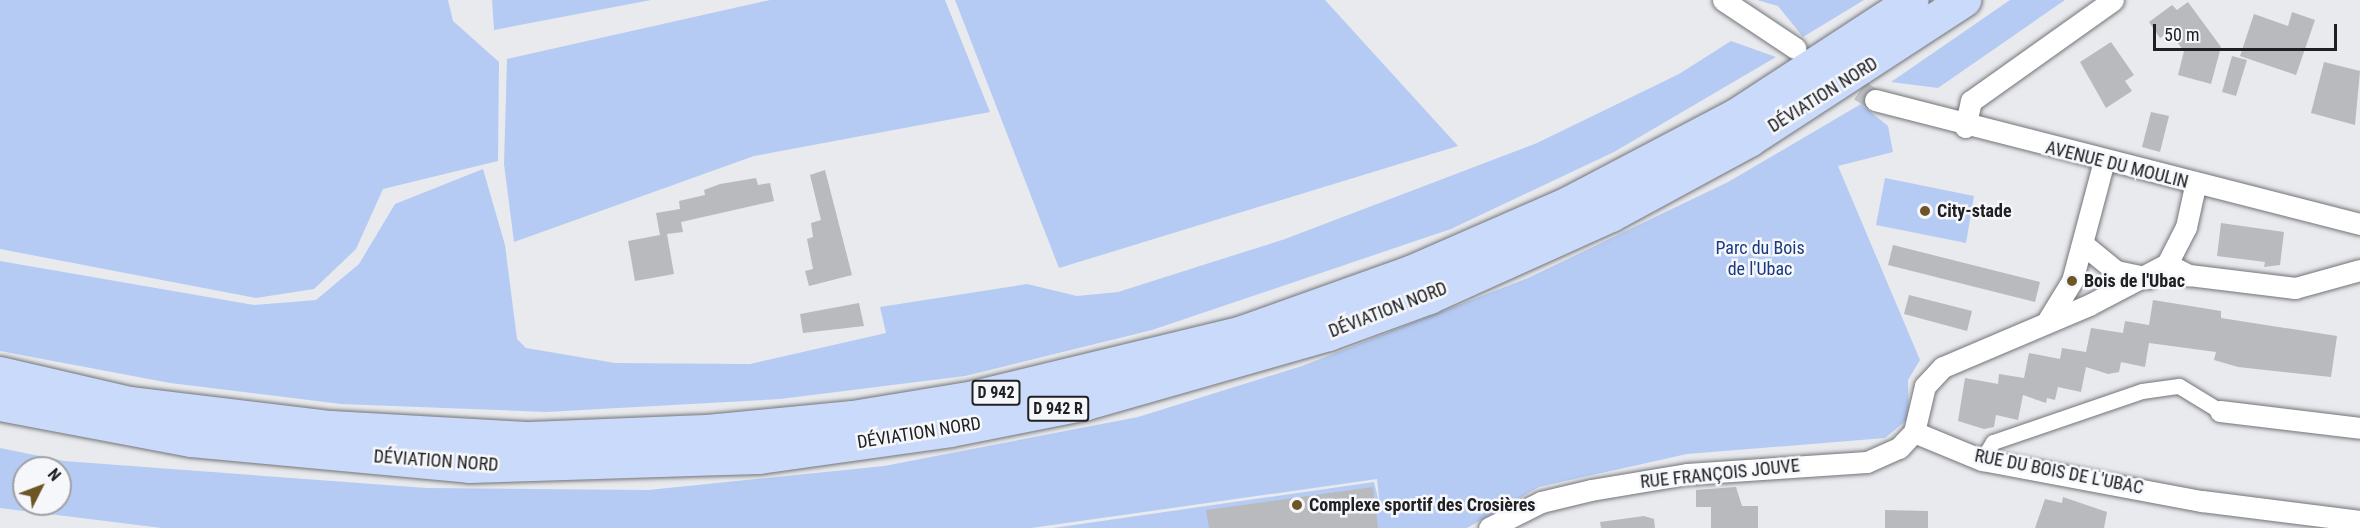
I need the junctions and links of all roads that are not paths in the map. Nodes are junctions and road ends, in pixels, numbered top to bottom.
1 (1722, 0) edge
2 (1912, 0) edge
3 (1964, 0) edge
4 (2113, 0) edge
5 (1795, 48) dead end
6 (1875, 100) tunnel mouth
7 (1965, 127) junction
8 (2104, 161) junction
9 (2195, 186) junction
10 (2360, 224) edge
11 (2084, 245) junction
12 (2167, 264) junction
13 (2360, 270) edge
14 (2148, 278) junction
15 (2048, 320) junction
16 (0, 373) edge
17 (0, 404) edge
18 (2220, 411) joint
19 (2360, 428) edge
20 (1914, 432) junction
21 (1982, 460) junction
22 (2360, 521) edge
23 (1489, 528) edge

1 - 5 street
2 - 16 main road, DÉVIATION NORD / D 942
3 - 17 main road, DÉVIATION NORD / D 942 R
4 - 7 street
6 - 7 street, AVENUE DU MOULIN
7 - 8 street, AVENUE DU MOULIN
8 - 9 street, AVENUE DU MOULIN
8 - 11 street
9 - 10 street, AVENUE DU MOULIN
9 - 12 street
11 - 14 street
11 - 15 street
12 - 13 street
12 - 14 street
14 - 15 street
15 - 20 street
18 - 19 street
18 - 21 street
20 - 21 street, RUE DU BOIS DE L'UBAC
20 - 23 street, RUE FRANÇOIS JOUVE
21 - 22 street, RUE DU BOIS DE L'UBAC

